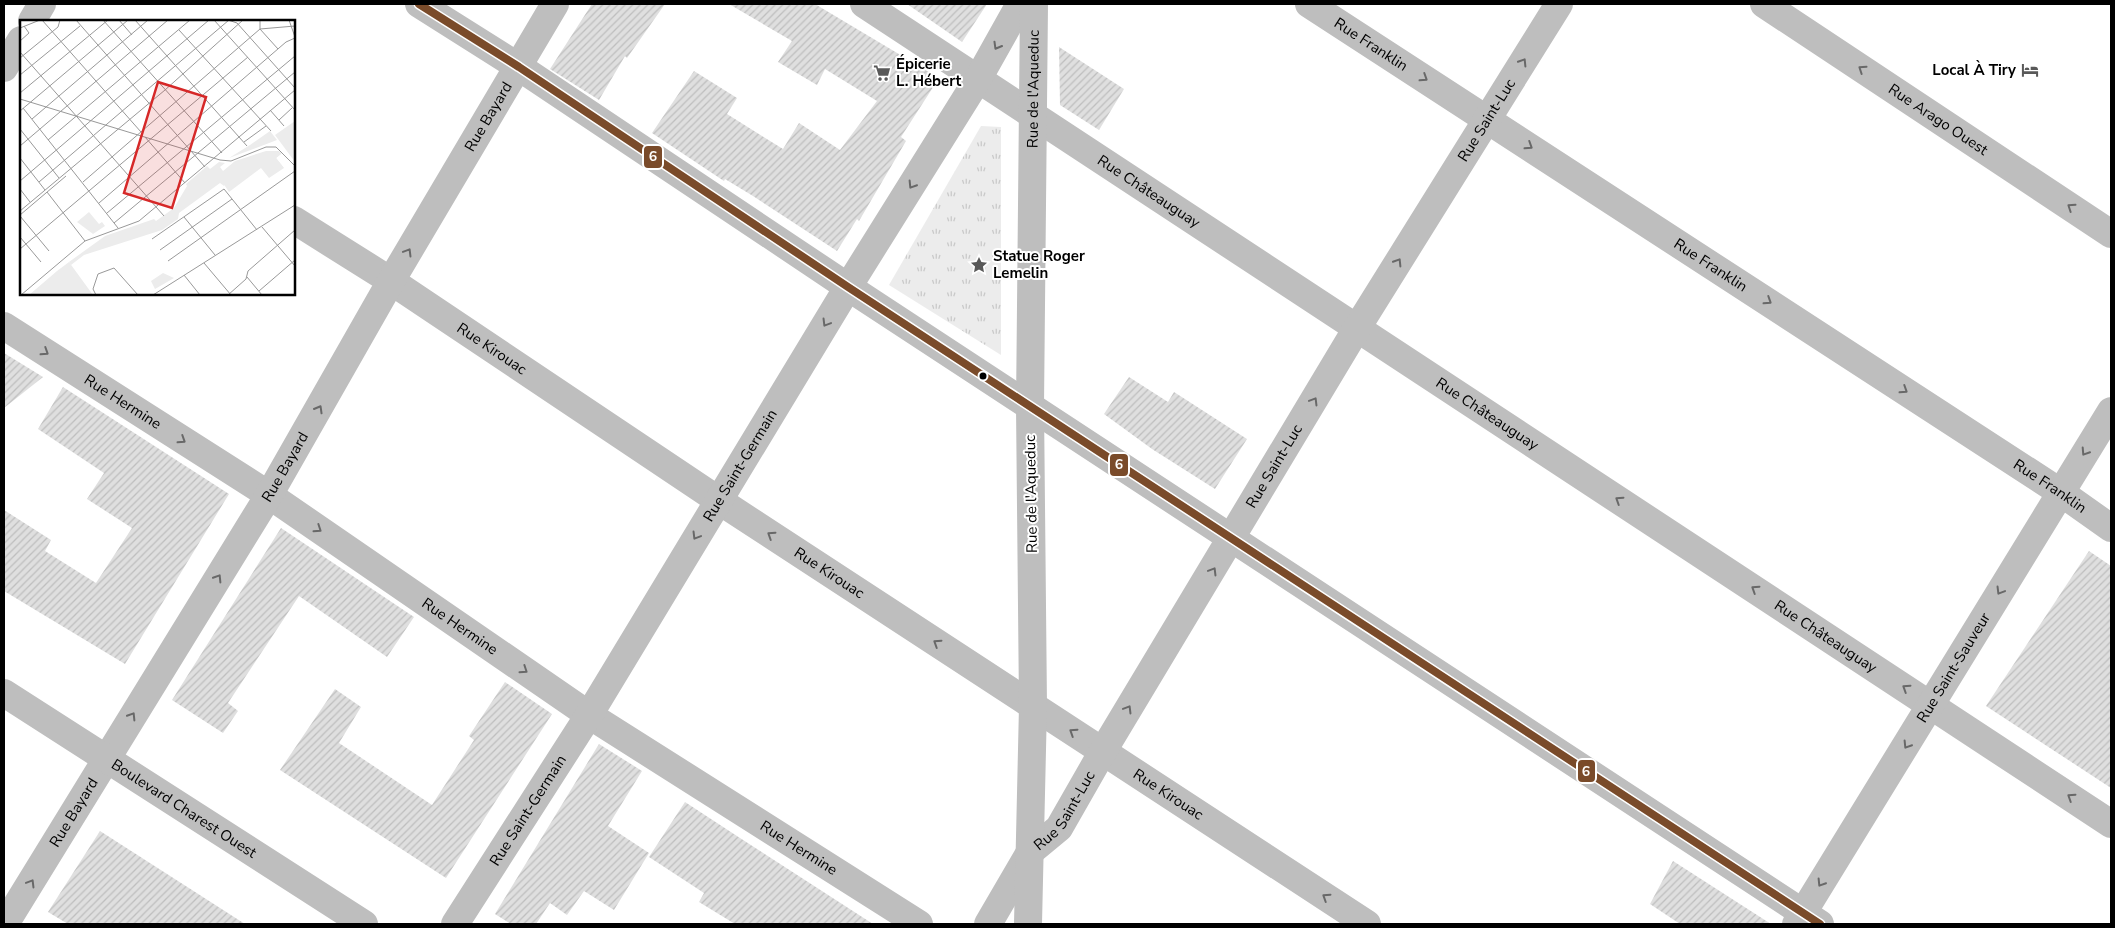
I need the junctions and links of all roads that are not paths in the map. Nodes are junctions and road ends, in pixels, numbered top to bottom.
1 (42, 4) edge
2 (419, 4) edge
3 (555, 4) edge
4 (864, 4) edge
5 (1020, 4) edge
6 (1034, 4) edge
7 (1310, 4) edge
8 (1559, 4) edge
9 (1764, 4) edge
10 (33, 20) edge
11 (519, 66) junction
12 (978, 78) junction
13 (1032, 113) junction
14 (1488, 119) junction
15 (295, 221) edge
16 (2111, 234) edge
17 (391, 281) junction
18 (848, 287) junction
19 (4, 326) edge
20 (1357, 328) junction
21 (1030, 406) junction
22 (2111, 411) edge
23 (2060, 492) junction
24 (269, 496) junction
25 (718, 500) junction
26 (2111, 528) edge
27 (1232, 540) junction
28 (4, 693) edge
29 (1033, 706) junction
30 (1932, 706) junction
31 (589, 715) junction
32 (1103, 751) junction
33 (106, 758) junction
34 (2111, 824) edge
35 (1030, 852) junction
36 (10, 920) edge
37 (1806, 921) edge
38 (364, 924) edge
39 (455, 924) edge
40 (919, 924) edge
41 (988, 924) edge
42 (1028, 924) edge
43 (1367, 924) edge

1 - 10 street
2 - 11 street
3 - 11 street, Rue Bayard
4 - 12 street, Rue Châteauguay
5 -> 12 street, Rue Saint-Germain
6 - 13 street, Rue de l'Aqueduc
7 -> 14 street, Rue Franklin
14 -> 8 street, Rue Saint-Luc
16 -> 9 street, Rue Arago Ouest
17 -> 11 street, Rue Bayard
11 - 18 street
12 - 13 street, Rue Châteauguay
12 -> 18 street, Rue Saint-Germain
13 - 20 street, Rue Châteauguay
13 - 21 street, Rue de l'Aqueduc
20 -> 14 street, Rue Saint-Luc
14 -> 23 street, Rue Franklin
15 - 17 street, Rue Kirouac
24 -> 17 street, Rue Bayard
17 - 25 street, Rue Kirouac
18 - 21 street
18 -> 25 street, Rue Saint-Germain
19 -> 24 street, Rue Hermine
27 -> 20 street, Rue Saint-Luc
30 -> 20 street, Rue Châteauguay
21 - 27 street
21 - 29 street, Rue de l'Aqueduc
22 -> 23 street, Rue Saint-Sauveur
23 - 26 street, Rue Franklin
23 -> 30 street, Rue Saint-Sauveur
24 -> 31 street, Rue Hermine
33 -> 24 street, Rue Bayard
29 -> 25 street, Rue Kirouac
25 -> 31 street, Rue Saint-Germain
32 -> 27 street, Rue Saint-Luc
27 - 37 street
28 - 33 street, Boulevard Charest Ouest
32 -> 29 street, Rue Kirouac
29 - 35 street, Rue de l'Aqueduc
34 -> 30 street, Rue Châteauguay
30 -> 37 street, Rue Saint-Sauveur
31 - 39 street, Rue Saint-Germain
31 - 40 street, Rue Hermine
32 - 35 street, Rue Saint-Luc
43 -> 32 street, Rue Kirouac
36 -> 33 street, Rue Bayard
33 - 38 street, Boulevard Charest Ouest
35 - 41 street, Rue Saint-Luc
35 - 42 street, Rue de l'Aqueduc

